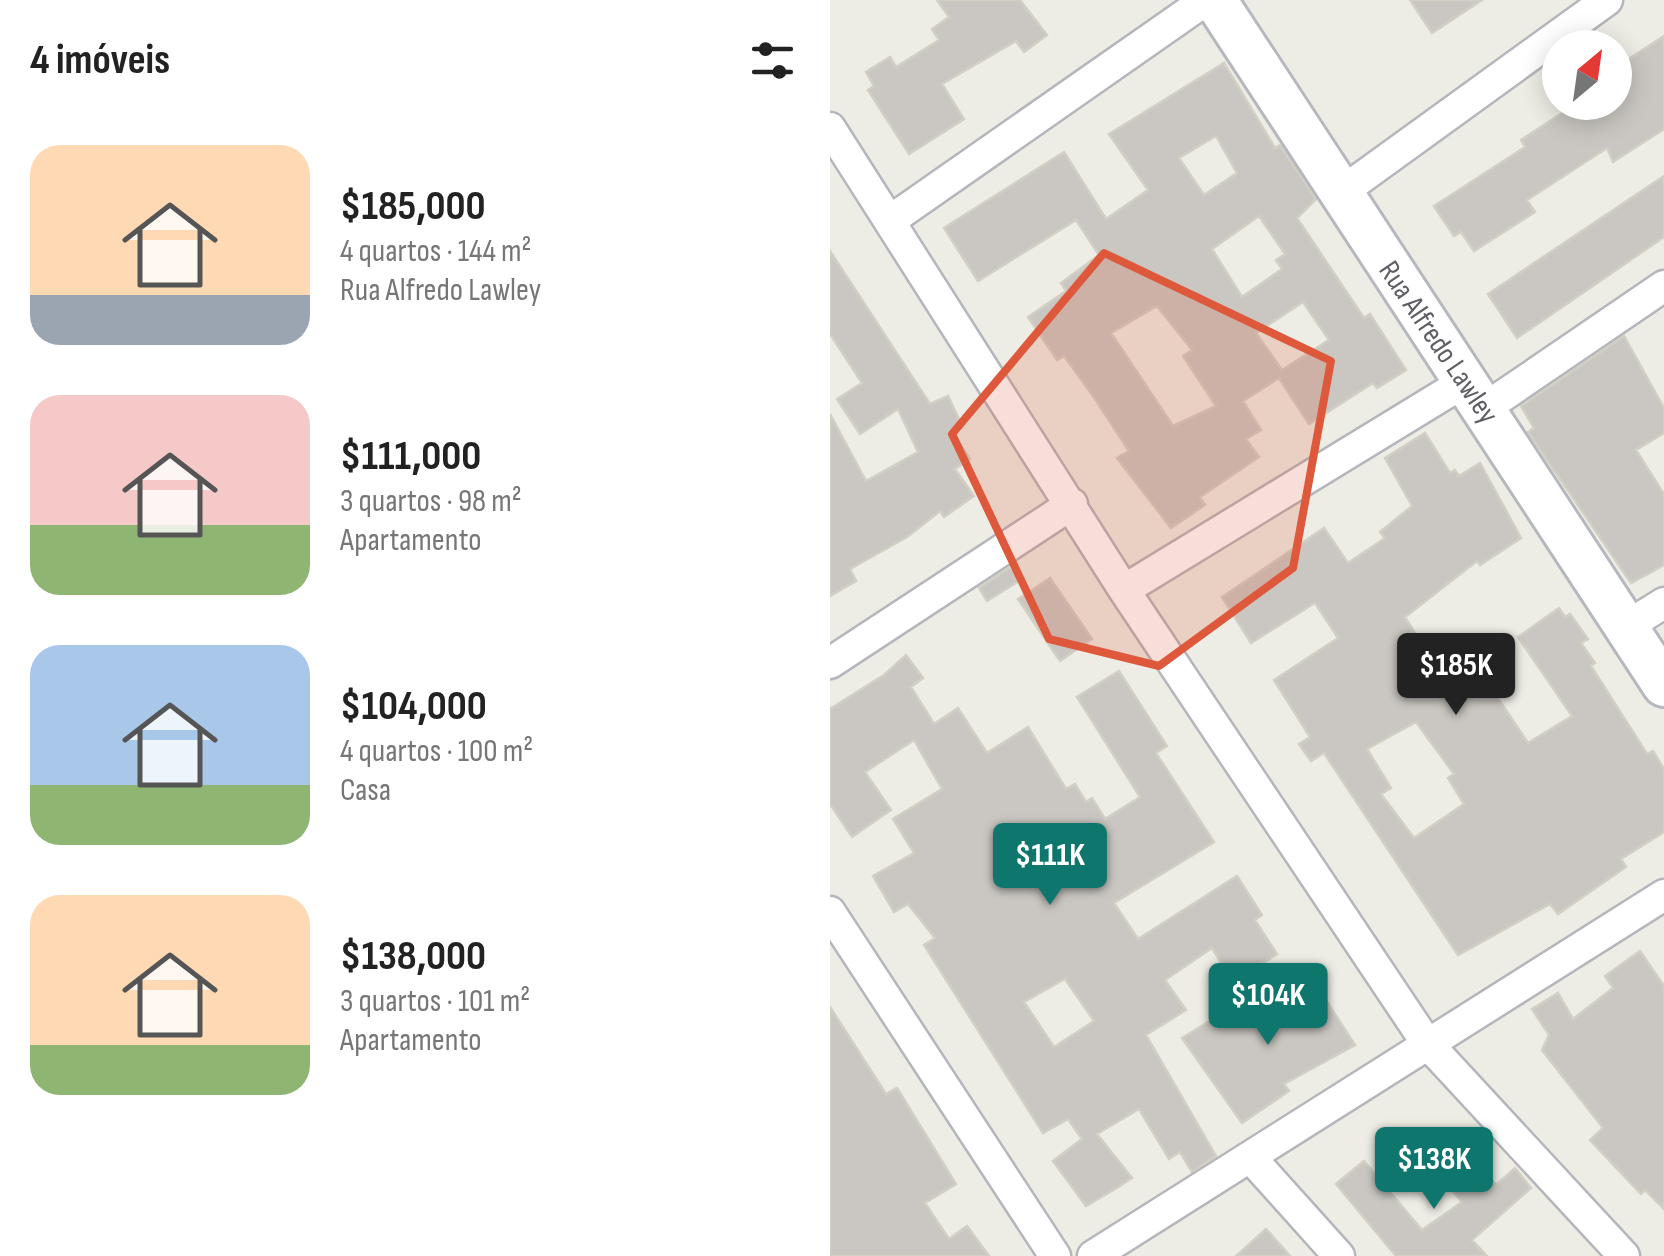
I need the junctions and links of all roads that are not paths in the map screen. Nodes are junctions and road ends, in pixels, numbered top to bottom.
1 (1206, 0) edge
2 (1215, 0) edge
3 (1607, 0) edge
4 (830, 128) edge
5 (1339, 194) junction
6 (891, 220) junction
7 (1664, 286) edge
8 (1475, 395) junction
9 (1072, 504) junction
10 (1124, 590) junction
11 (1664, 603) edge
12 (1627, 626) junction
13 (830, 663) edge
14 (1664, 684) edge
15 (1664, 895) edge
16 (830, 912) edge
17 (1426, 1042) junction
18 (1251, 1158) junction
19 (1054, 1256) edge
20 (1093, 1256) edge
21 (1339, 1256) edge
22 (1624, 1256) edge

1 - 6 street
2 - 5 main road, Rua Alfredo Lawley
3 - 5 street
4 - 6 street
5 - 8 main road, Rua Alfredo Lawley
6 - 9 street
7 - 8 street
8 - 10 street
8 - 12 main road, Rua Alfredo Lawley
9 - 10 street
9 - 13 street
10 - 17 street
11 - 12 street
12 - 14 main road, Rua Alfredo Lawley
15 - 17 street
16 - 19 street
17 - 18 street
17 - 22 street
18 - 20 street
18 - 21 street

